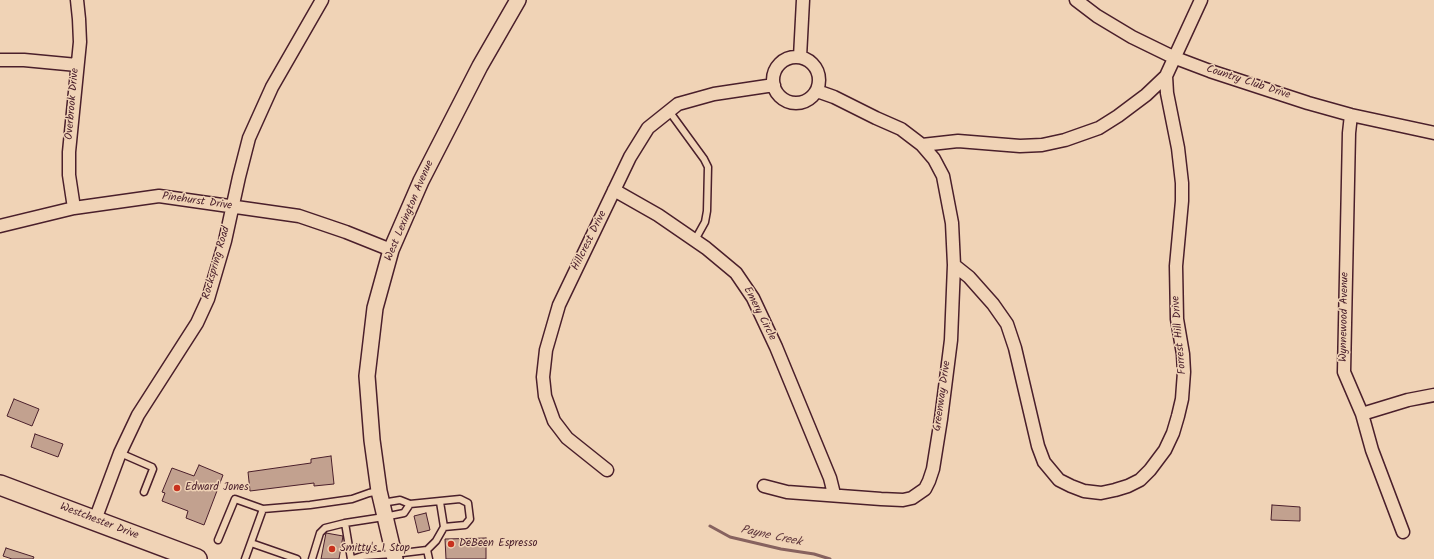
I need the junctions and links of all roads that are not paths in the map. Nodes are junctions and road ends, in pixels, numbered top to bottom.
1 (77, 0) edge
2 (322, 0) edge
3 (518, 0) edge
4 (803, 0) edge
5 (1076, 0) edge
6 (1201, 0) edge
7 (800, 57) junction
8 (1173, 57) junction
9 (0, 60) edge
10 (76, 65) junction
11 (1166, 76) junction
12 (774, 85) junction
13 (817, 91) junction
14 (669, 111) junction
15 (1351, 115) junction
16 (1434, 133) edge
17 (922, 145) junction
18 (614, 190) junction
19 (233, 207) junction
20 (74, 208) junction
21 (0, 226) edge
22 (695, 240) junction
23 (391, 250) junction
24 (954, 265) junction
25 (1434, 394) edge
26 (1362, 414) junction
27 (120, 453) junction
28 (607, 470) dead end
29 (0, 485) edge
30 (764, 486) dead end
31 (144, 492) dead end
32 (834, 494) junction
33 (440, 502) junction
34 (382, 504) junction
35 (410, 504) junction
36 (263, 509) junction
37 (95, 520) junction
38 (345, 523) junction
39 (444, 527) junction
40 (1402, 532) dead end
41 (218, 540) dead end
42 (251, 543) junction
43 (427, 550) junction
44 (174, 555) edge
45 (394, 556) edge
46 (197, 559) edge
47 (245, 559) edge
48 (296, 559) edge
49 (312, 559) edge
50 (352, 559) edge
51 (429, 559) edge

1 - 10 street, Overbrook Drive
2 - 19 street, Rockspring Road
3 - 23 street, West Lexington Avenue
4 - 7 street
5 - 8 street, Country Club Drive
6 - 8 street, Forrest Hill Drive
7 - 12 street
7 - 13 street
8 - 11 street, Forrest Hill Drive
8 - 15 street, Country Club Drive
9 - 10 street
10 - 20 street, Overbrook Drive
11 - 17 street
11 - 24 street, Forrest Hill Drive
12 - 13 street
12 - 14 street, Hillcrest Drive
13 - 17 street, Greenway Drive
14 - 18 street, Hillcrest Drive
14 - 22 lane
15 - 16 street, Country Club Drive
15 - 26 street, Wynnewood Avenue
17 - 24 street, Greenway Drive
18 - 22 street, Emery Circle
18 - 28 street, Hillcrest Drive
19 - 20 street, Pinehurst Drive
19 - 23 street, Pinehurst Drive
19 - 27 street, Rockspring Road
20 - 21 street, Pinehurst Drive
22 - 32 street, Emery Circle
23 - 34 street, West Lexington Avenue
24 - 32 street, Greenway Drive
25 - 26 street
26 - 40 street, Wynnewood Avenue
27 - 31 lane
27 - 37 street, Rockspring Road
29 - 37 main road, Westchester Drive
30 - 32 street, Greenway Drive
33 - 35 lane
33 - 39 lane
33 - 39 lane
34 - 35 lane
34 - 35 lane
34 - 36 lane
34 - 38 lane
34 - 45 street, West Lexington Avenue
36 - 41 lane
36 - 42 lane
37 - 44 main road, Westchester Drive
38 - 49 lane
38 - 50 lane
39 - 43 lane
42 - 47 lane
42 - 48 lane
43 - 45 lane
43 - 51 lane
44 - 46 main road, Westchester Drive
45 - 50 lane

